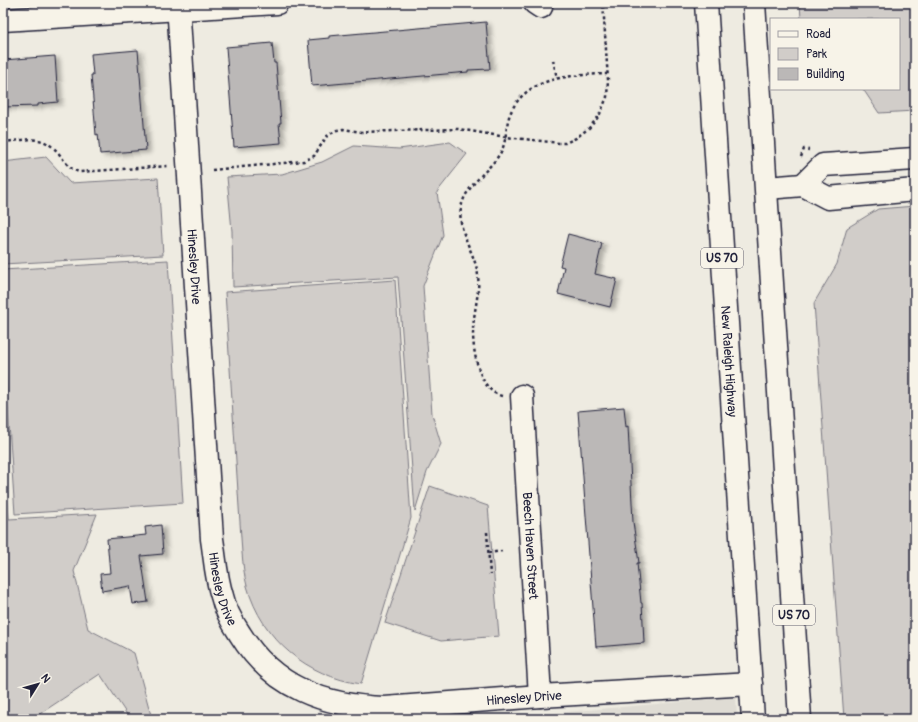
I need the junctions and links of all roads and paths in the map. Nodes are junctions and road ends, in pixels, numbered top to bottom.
1 (277, 3) edge
2 (603, 3) edge
3 (706, 3) edge
4 (754, 3) edge
5 (178, 6) edge
6 (3, 20) edge
7 (553, 60) dead end
8 (607, 74) junction
9 (556, 78) junction
10 (506, 137) junction
11 (3, 142) edge
12 (915, 159) edge
13 (168, 166) dead end
14 (212, 170) dead end
15 (803, 185) junction
16 (767, 188) junction
17 (915, 190) edge
18 (515, 396) joint
19 (487, 532) dead end
20 (502, 551) dead end
21 (488, 552) junction
22 (490, 575) dead end
23 (751, 684) junction
24 (540, 696) junction
25 (753, 719) edge
26 (800, 719) edge

1 - 5 main road
2 - 8 path
3 - 23 main road, New Raleigh Highway / US 70
4 - 16 main road, US 70
5 - 6 main road
5 - 24 main road, Hinesley Drive
7 - 9 path
8 - 9 path
8 - 10 path
9 - 10 path
10 - 14 path
10 - 18 path
11 - 13 path
12 - 15 main road
15 - 16 main road
15 - 17 main road
16 - 26 main road, US 70
18 - 24 main road, Beech Haven Street
19 - 21 path
20 - 21 path
21 - 22 path
23 - 24 main road, Hinesley Drive
23 - 25 main road, New Raleigh Highway / US 70

